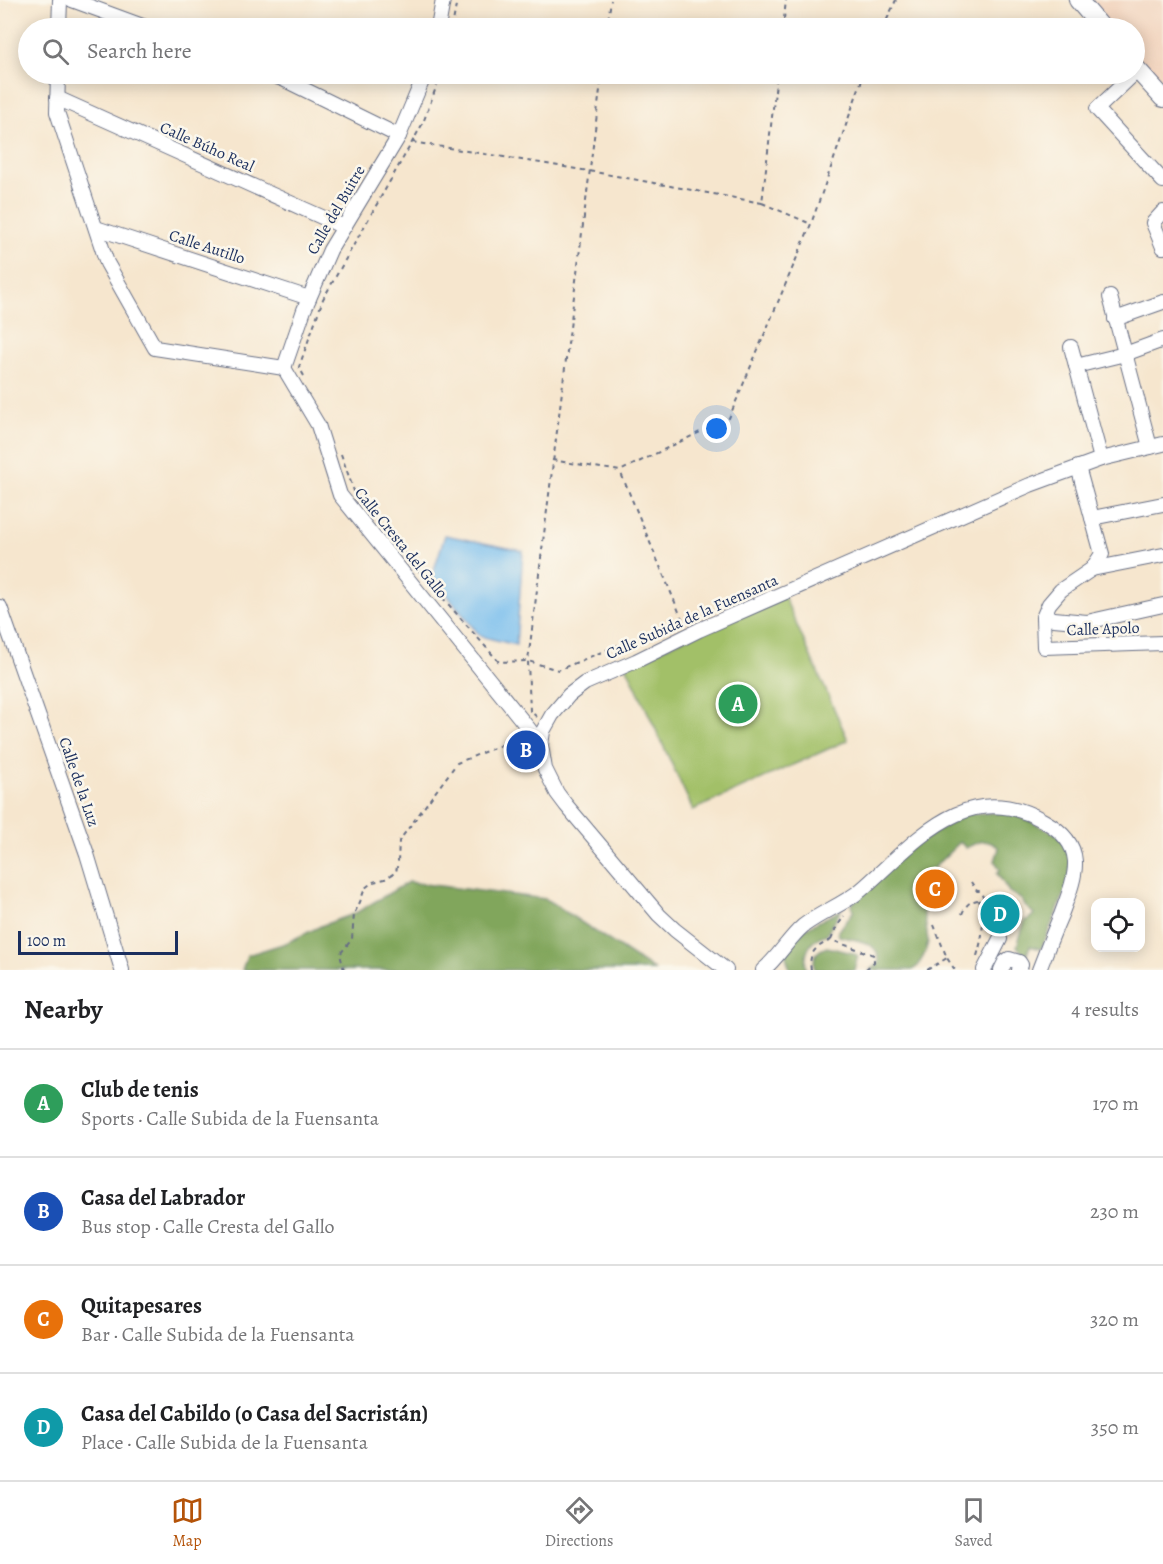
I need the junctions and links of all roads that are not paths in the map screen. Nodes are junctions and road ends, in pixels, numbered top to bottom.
1 (60, 0) edge
2 (72, 0) edge
3 (442, 0) edge
4 (1078, 0) edge
5 (59, 18) edge
6 (121, 18) edge
7 (439, 18) edge
8 (1093, 18) edge
9 (1145, 78) edge
10 (58, 84) edge
11 (293, 84) edge
12 (421, 84) edge
13 (1121, 84) edge
14 (57, 98) junction
15 (1163, 98) edge
16 (399, 136) junction
17 (1163, 181) edge
18 (1163, 212) edge
19 (344, 226) junction
20 (96, 228) junction
21 (1163, 247) edge
22 (1110, 297) dead end
23 (309, 298) junction
24 (1163, 302) edge
25 (1115, 319) junction
26 (1163, 340) edge
27 (1071, 346) dead end
28 (1125, 354) junction
29 (1076, 366) junction
30 (284, 368) junction
31 (1156, 446) edge
32 (1101, 459) junction
33 (1078, 467) junction
34 (1163, 504) edge
35 (1092, 518) junction
36 (1163, 555) edge
37 (1092, 570) junction
38 (1163, 605) edge
39 (0, 607) edge
40 (1043, 618) junction
41 (1163, 643) edge
42 (541, 745) junction
43 (1000, 939) road end
44 (980, 964) edge
45 (122, 970) edge
46 (726, 970) edge
47 (763, 970) edge
48 (1001, 970) edge
49 (1019, 970) edge
50 (1039, 970) edge

1 - 5 street
2 - 6 street
3 - 7 street
4 - 8 main road
9 - 15 main road
10 - 14 street
11 - 16 street
12 - 16 street, Calle del Buitre
13 - 17 street
14 - 19 street, Calle Búho Real
14 - 20 street
16 - 19 street, Calle del Buitre
18 - 21 street
19 - 23 street, Calle del Buitre
20 - 23 street, Calle Autillo
20 - 30 street
22 - 25 street
23 - 30 street, Calle del Buitre
24 - 25 street
25 - 28 street
26 - 28 street
27 - 29 street
28 - 29 street
28 - 31 street
29 - 32 street
30 - 42 street, Calle Cresta del Gallo
31 - 32 street, Calle Subida de la Fuensanta
32 - 33 street, Calle Subida de la Fuensanta
33 - 35 street
33 - 42 street, Calle Subida de la Fuensanta
34 - 35 street
35 - 37 street
36 - 37 street
37 - 40 street
38 - 40 street
39 - 45 street, Calle de la Luz
40 - 41 street, Calle Apolo
42 - 46 street, Calle Subida de la Fuensanta
43 - 44 street
47 - 50 street
48 - 49 street

